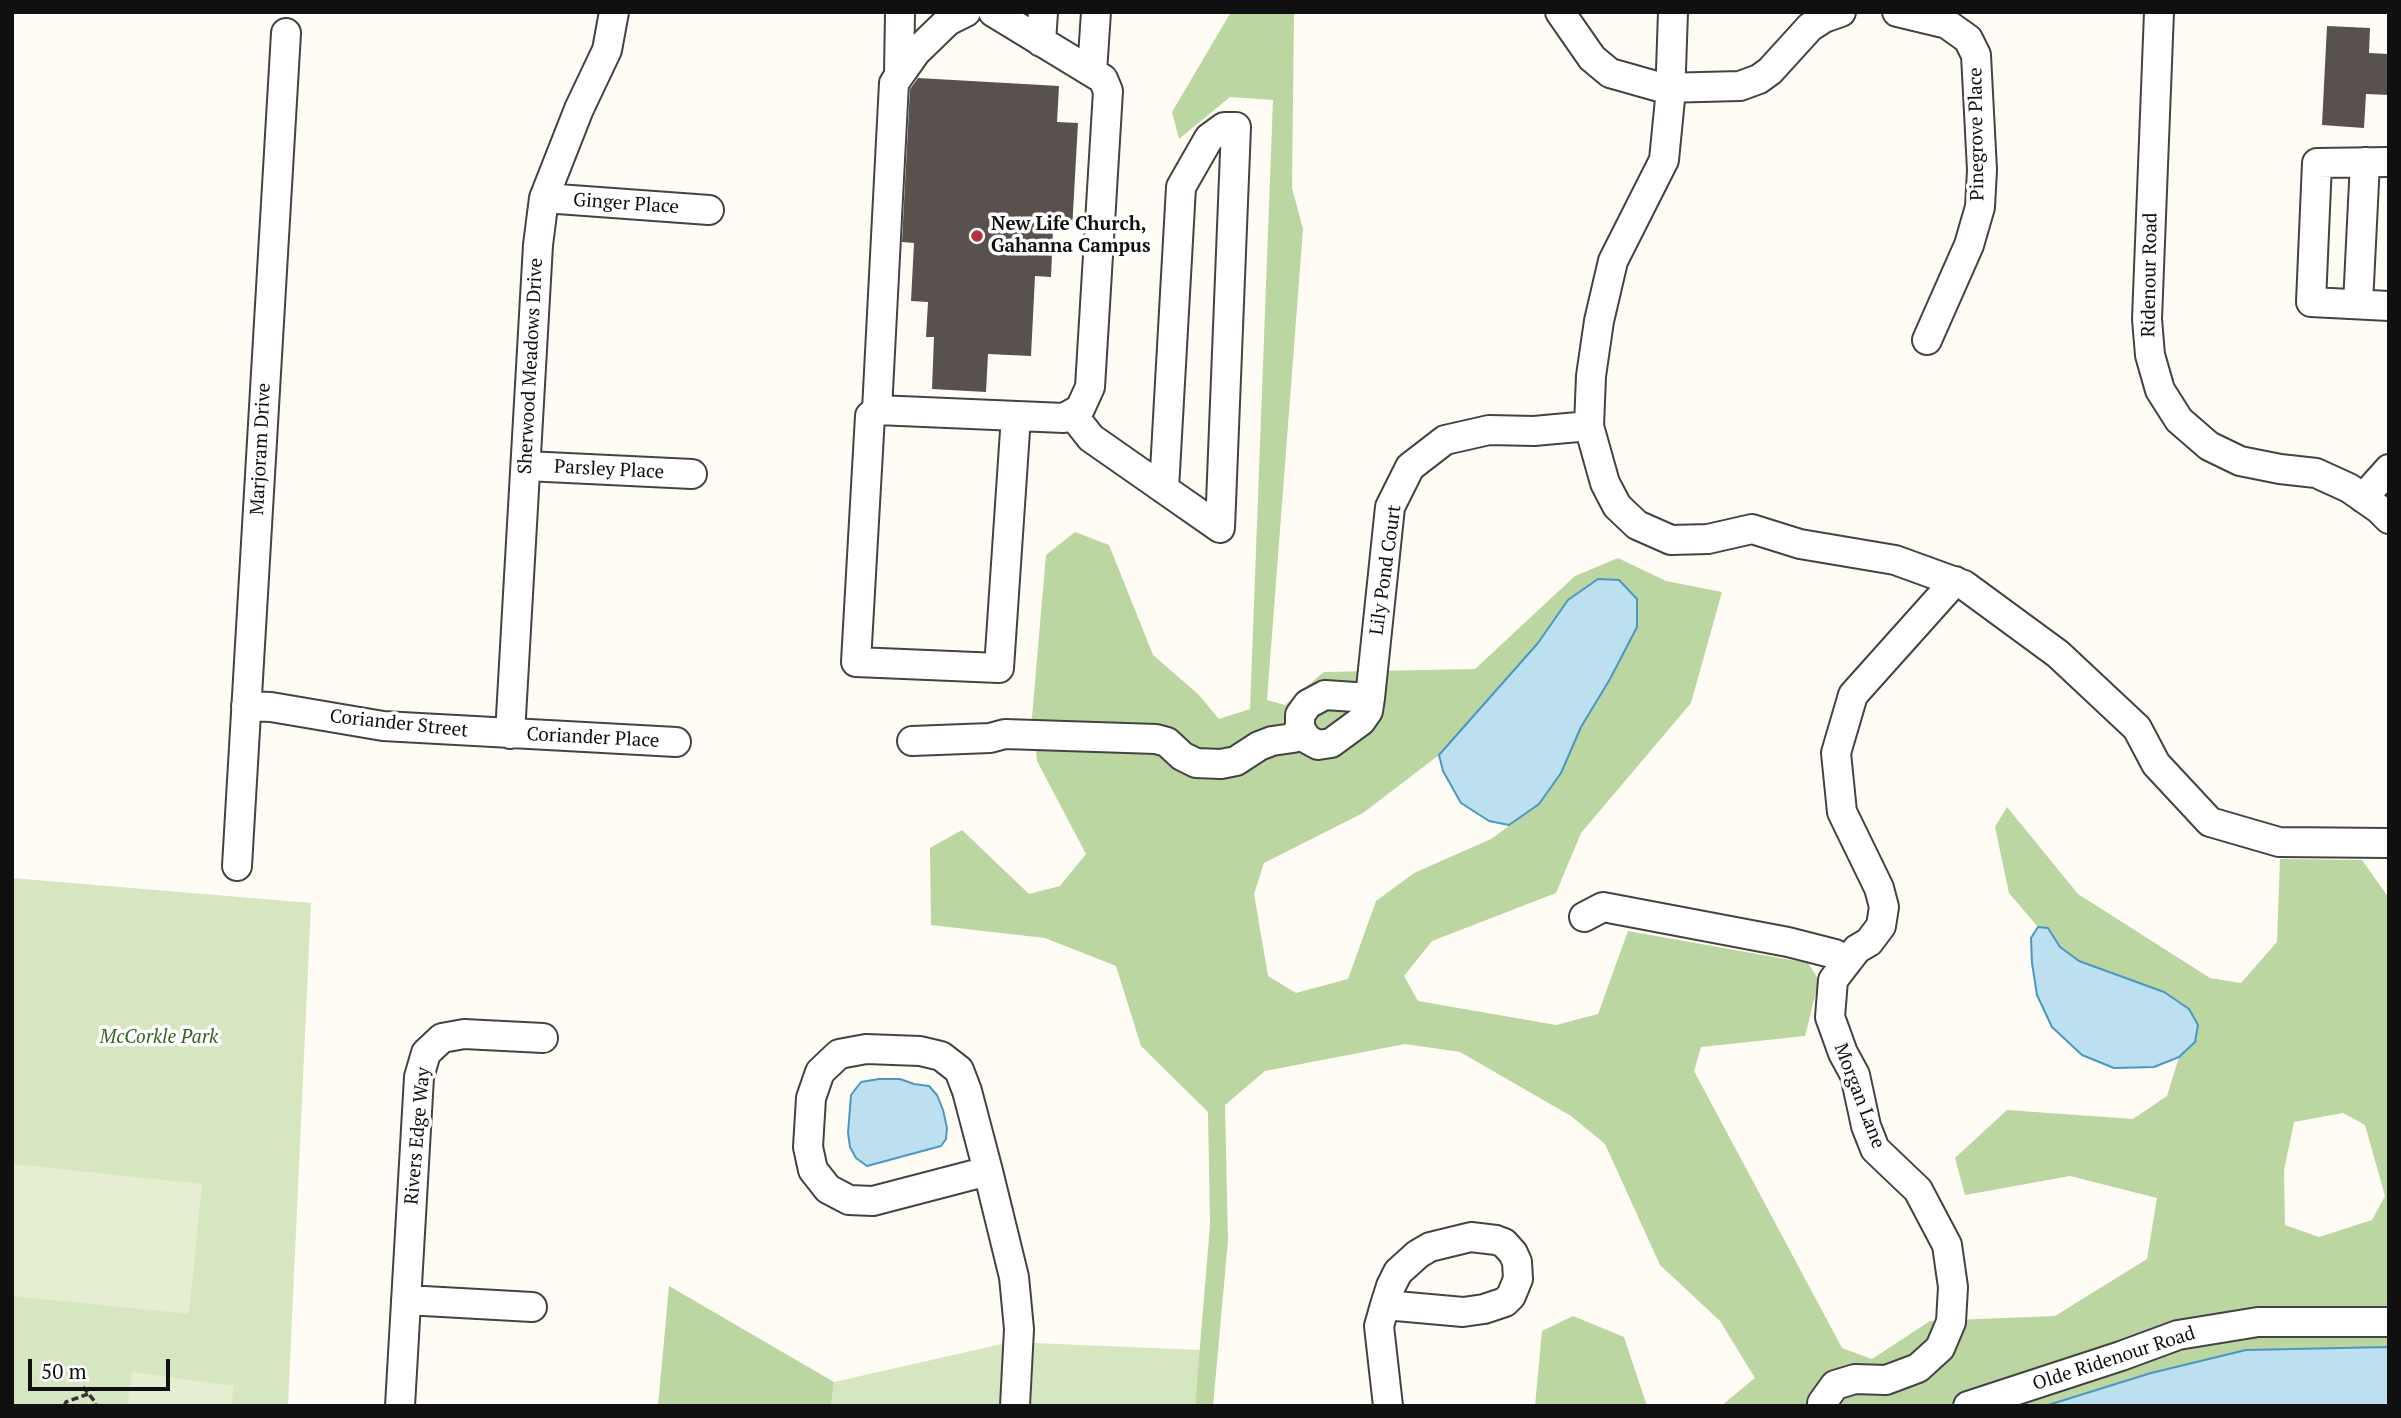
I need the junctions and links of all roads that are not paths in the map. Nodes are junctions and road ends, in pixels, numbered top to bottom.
1 (614, 12) edge
2 (900, 12) edge
3 (993, 12) edge
4 (1043, 12) edge
5 (1096, 12) edge
6 (1560, 12) edge
7 (1673, 12) edge
8 (1841, 12) edge
9 (1897, 12) edge
10 (2158, 12) edge
11 (954, 15) edge
12 (286, 33) dead end
13 (1041, 42) junction
14 (1092, 72) junction
15 (899, 74) junction
16 (1671, 88) junction
17 (2377, 162) edge
18 (544, 198) junction
19 (709, 210) dead end
20 (2358, 304) junction
21 (2389, 306) edge
22 (1927, 340) dead end
23 (877, 410) junction
24 (1072, 414) junction
25 (1016, 416) junction
26 (1589, 426) junction
27 (526, 466) junction
28 (2389, 469) edge
29 (692, 474) dead end
30 (1164, 489) junction
31 (2363, 498) junction
32 (2389, 519) edge
33 (1955, 581) junction
34 (1370, 698) junction
35 (246, 706) junction
36 (1300, 728) junction
37 (510, 734) junction
38 (912, 741) dead end
39 (676, 742) dead end
40 (2389, 843) edge
41 (237, 866) dead end
42 (1584, 917) dead end
43 (1847, 961) junction
44 (542, 1038) dead end
45 (988, 1171) junction
46 (406, 1300) junction
47 (1385, 1305) dead end
48 (532, 1307) dead end
49 (2389, 1322) edge
50 (400, 1406) edge
51 (1015, 1406) edge
52 (1388, 1406) edge
53 (1822, 1406) edge
54 (1968, 1406) edge

1 - 18 street, Sherwood Meadows Drive
2 - 15 street
3 - 13 street
4 - 13 street
5 - 14 street
6 - 16 street
7 - 16 street
8 - 16 street
9 - 22 street, Pinegrove Place
10 - 31 street, Ridenour Road
11 - 15 street
12 - 35 street, Marjoram Drive
13 - 14 street
14 - 24 street
15 - 23 street
16 - 26 street
17 - 20 street
17 - 20 street
18 - 19 street, Ginger Place
18 - 27 street, Sherwood Meadows Drive
20 - 21 street
23 - 25 street
23 - 25 street
24 - 25 street
24 - 30 street
26 - 33 street
26 - 34 street, Lily Pond Court
27 - 29 street, Parsley Place
27 - 37 street, Sherwood Meadows Drive
28 - 31 street
30 - 30 street
31 - 32 street, Ridenour Road
33 - 40 street
33 - 43 street, Morgan Lane
34 - 36 street
34 - 36 street, Lily Pond Court
35 - 37 street, Coriander Street
35 - 41 street, Marjoram Drive
36 - 38 street
37 - 39 street, Coriander Place
42 - 43 street
43 - 53 street, Morgan Lane
44 - 46 street, Rivers Edge Way
45 - 45 street
45 - 51 street
46 - 48 street
46 - 50 street, Rivers Edge Way
47 - 52 street
49 - 54 street, Olde Ridenour Road

